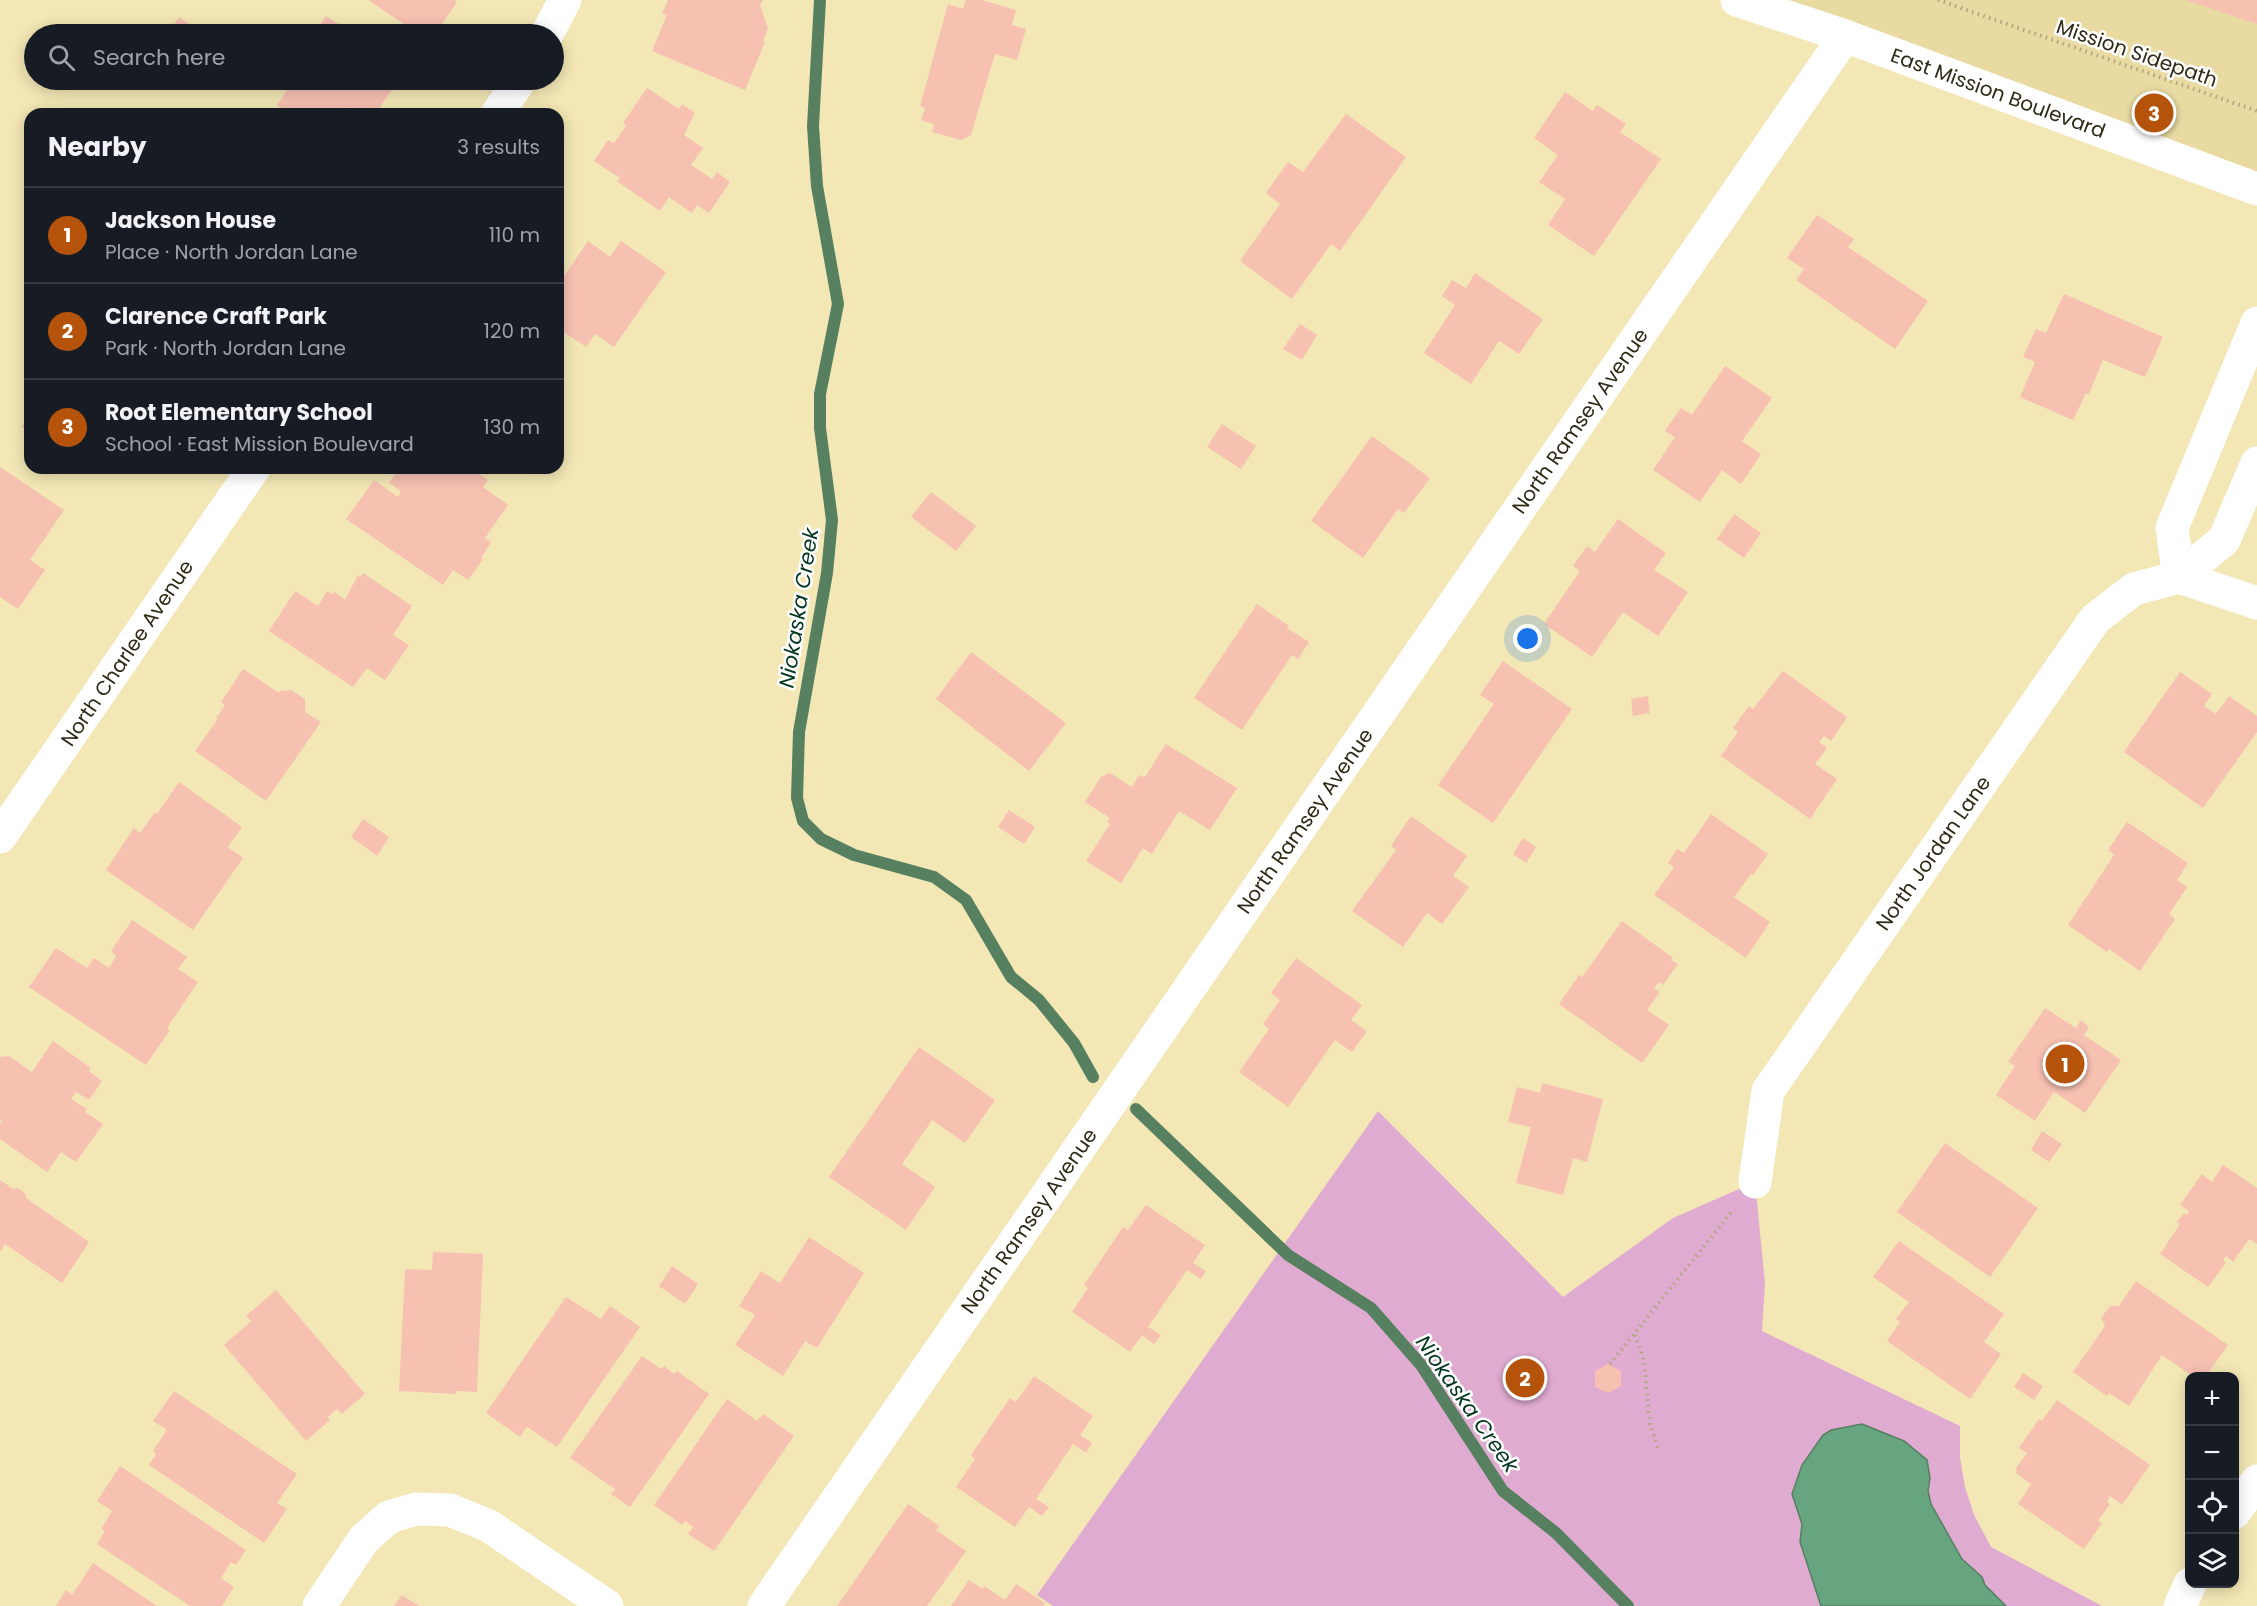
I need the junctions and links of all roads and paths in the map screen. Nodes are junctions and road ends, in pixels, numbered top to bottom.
1 (565, 0) edge
2 (1737, 0) edge
3 (1938, 0) edge
4 (552, 24) edge
5 (1845, 36) junction
6 (513, 90) edge
7 (501, 108) edge
8 (2257, 111) edge
9 (2257, 189) edge
10 (2257, 323) edge
11 (2257, 464) edge
12 (250, 474) edge
13 (2179, 577) junction
14 (2257, 603) edge
15 (0, 837) edge
16 (1755, 1182) joint
17 (1635, 1335) junction
18 (1610, 1364) dead end
19 (1658, 1448) dead end
20 (2257, 1480) edge
21 (2239, 1507) edge
22 (2188, 1588) edge
23 (319, 1606) edge
24 (607, 1606) edge
25 (764, 1606) edge
26 (2180, 1606) edge

1 - 4 street
2 - 5 street, East Mission Boulevard
3 - 8 path, Mission Sidepath
5 - 9 street, East Mission Boulevard
5 - 25 street, North Ramsey Avenue
6 - 7 street
10 - 13 street
11 - 13 street, North Jordan Lane
12 - 15 street, North Charlee Avenue
13 - 14 street
13 - 16 street, North Jordan Lane
16 - 17 path
17 - 18 path
17 - 19 path
20 - 21 street
22 - 26 street
23 - 24 street

